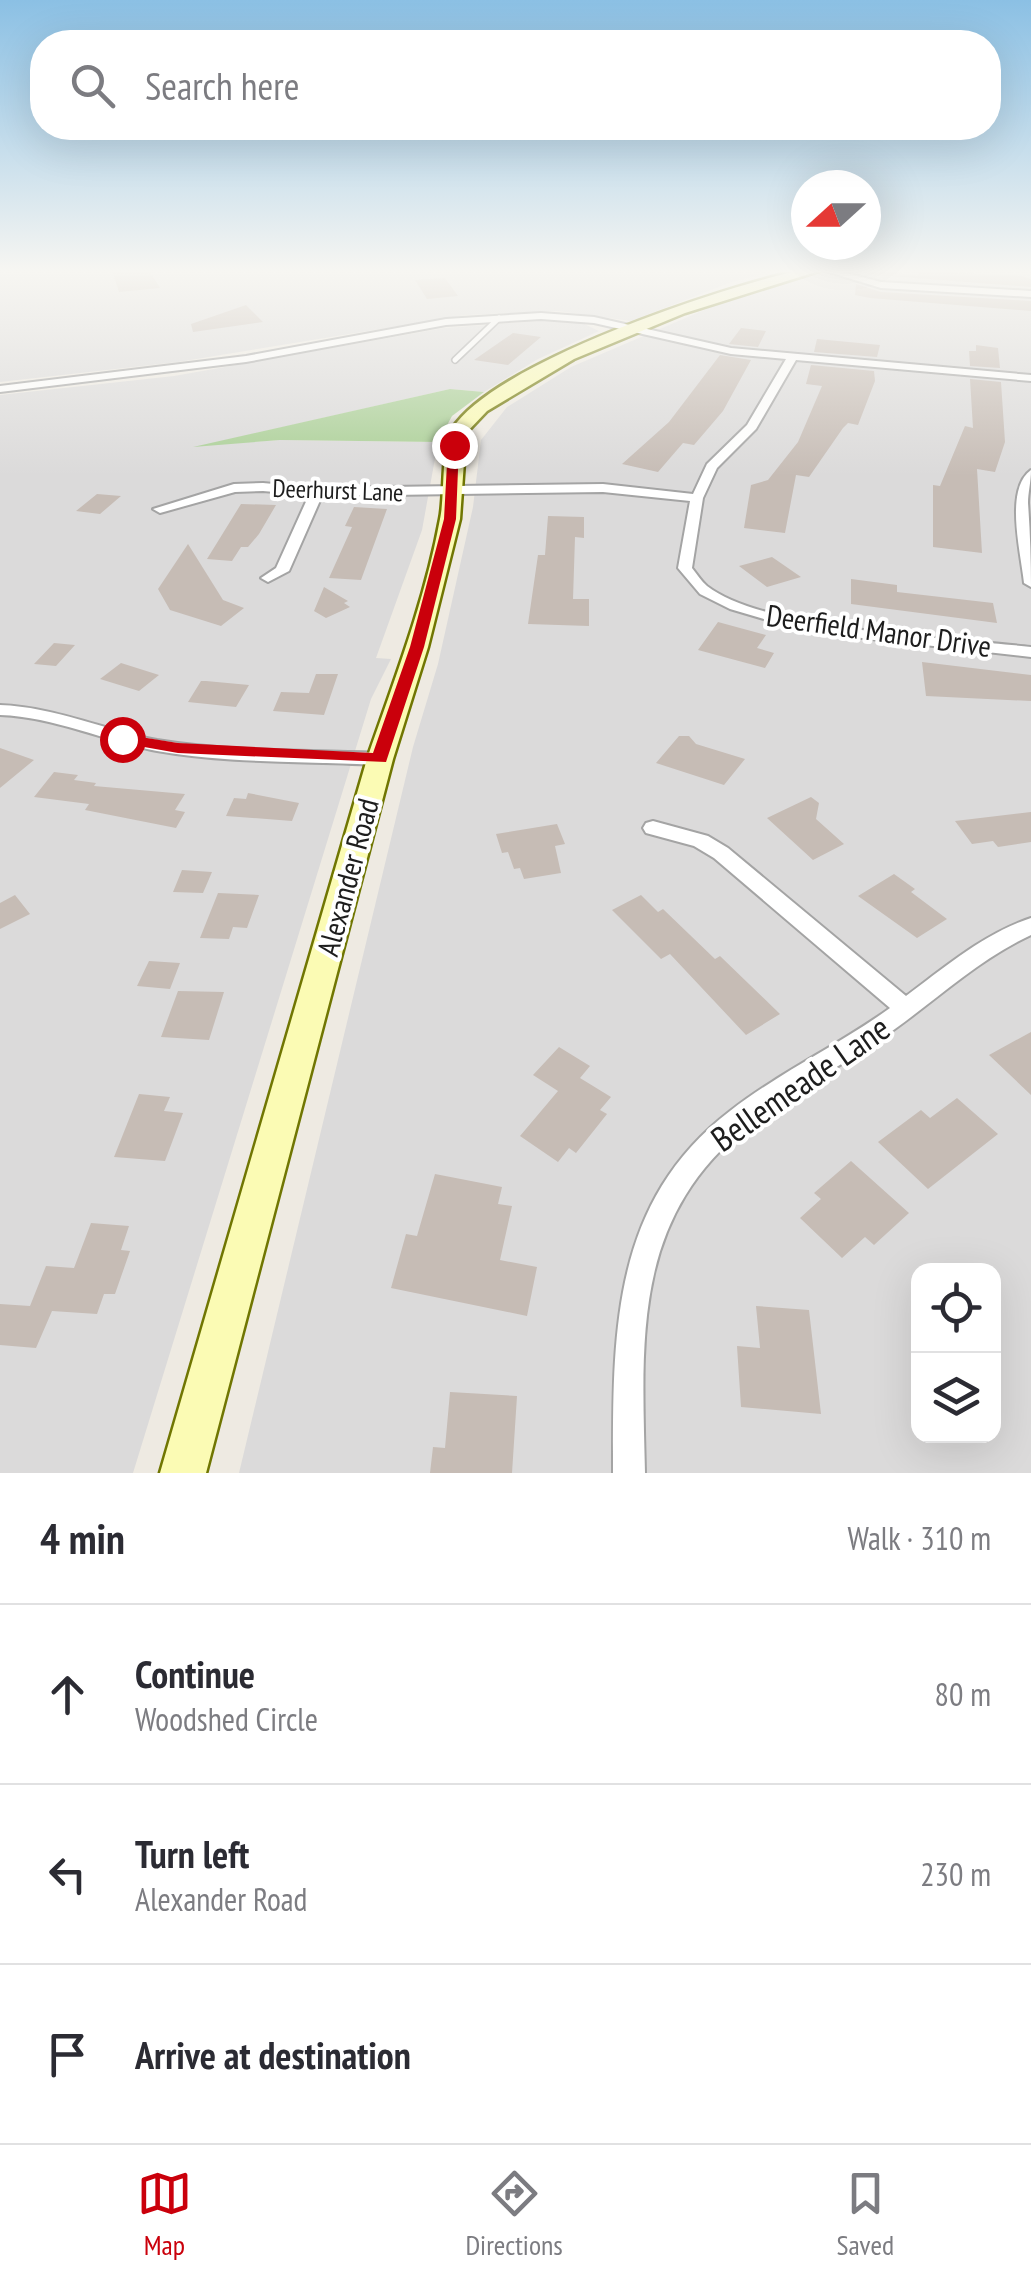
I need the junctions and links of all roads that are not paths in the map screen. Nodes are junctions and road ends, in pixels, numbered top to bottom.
1 (347, 339) edge
2 (476, 339) edge
3 (611, 339) edge
4 (667, 339) edge
5 (792, 357) junction
6 (454, 360) dead end
7 (1031, 378) edge
8 (0, 388) edge
9 (1031, 474) edge
10 (454, 491) junction
11 (316, 492) junction
12 (698, 498) junction
13 (160, 509) dead end
14 (268, 578) dead end
15 (1031, 583) edge
16 (1031, 652) edge
17 (0, 710) edge
18 (380, 759) junction
19 (653, 828) dead end
20 (1031, 926) edge
21 (907, 1009) junction
22 (183, 1473) edge
23 (629, 1473) edge

1 - 8 street
2 - 6 lane
3 - 10 street, Alexander Road
4 - 5 street
5 - 7 street
5 - 12 street, Deerfield Manor Drive
9 - 15 street
10 - 11 street, Deerhurst Lane
10 - 12 street, Deerhurst Lane
10 - 18 street, Alexander Road
11 - 13 street, Deerhurst Lane
11 - 14 street
12 - 16 street, Deerfield Manor Drive
17 - 18 street
18 - 22 street, Alexander Road
19 - 21 street
20 - 21 street, Bellemeade Lane
21 - 23 street, Bellemeade Lane

